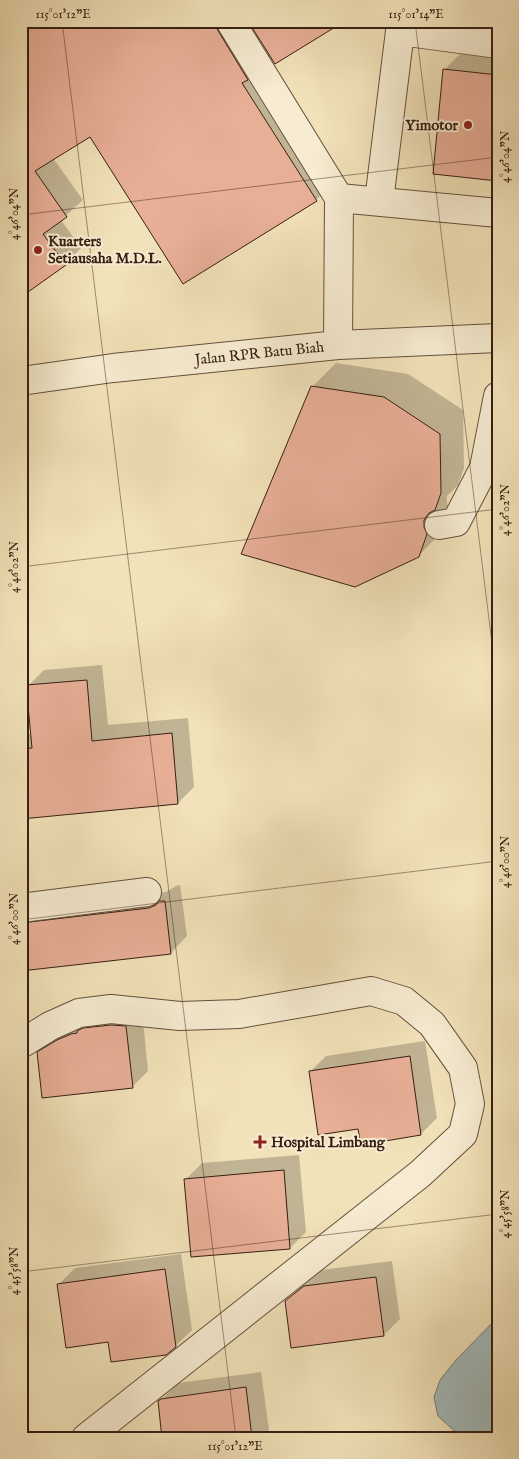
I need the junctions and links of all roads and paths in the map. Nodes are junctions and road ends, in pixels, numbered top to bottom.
1 (230, 21) edge
2 (498, 44) edge
3 (339, 198) junction
4 (379, 201) junction
5 (498, 213) edge
6 (498, 338) edge
7 (338, 345) junction
8 (21, 381) edge
9 (498, 396) edge
10 (439, 525) dead end
11 (146, 892) dead end
12 (21, 908) edge
13 (21, 1044) edge
14 (86, 1438) edge

1 - 3 street
2 - 4 street
3 - 4 street
3 - 7 street
4 - 5 street
6 - 7 street, Jalan RPR Batu Biah
7 - 8 street, Jalan RPR Batu Biah
9 - 10 street
11 - 12 street
13 - 14 street

